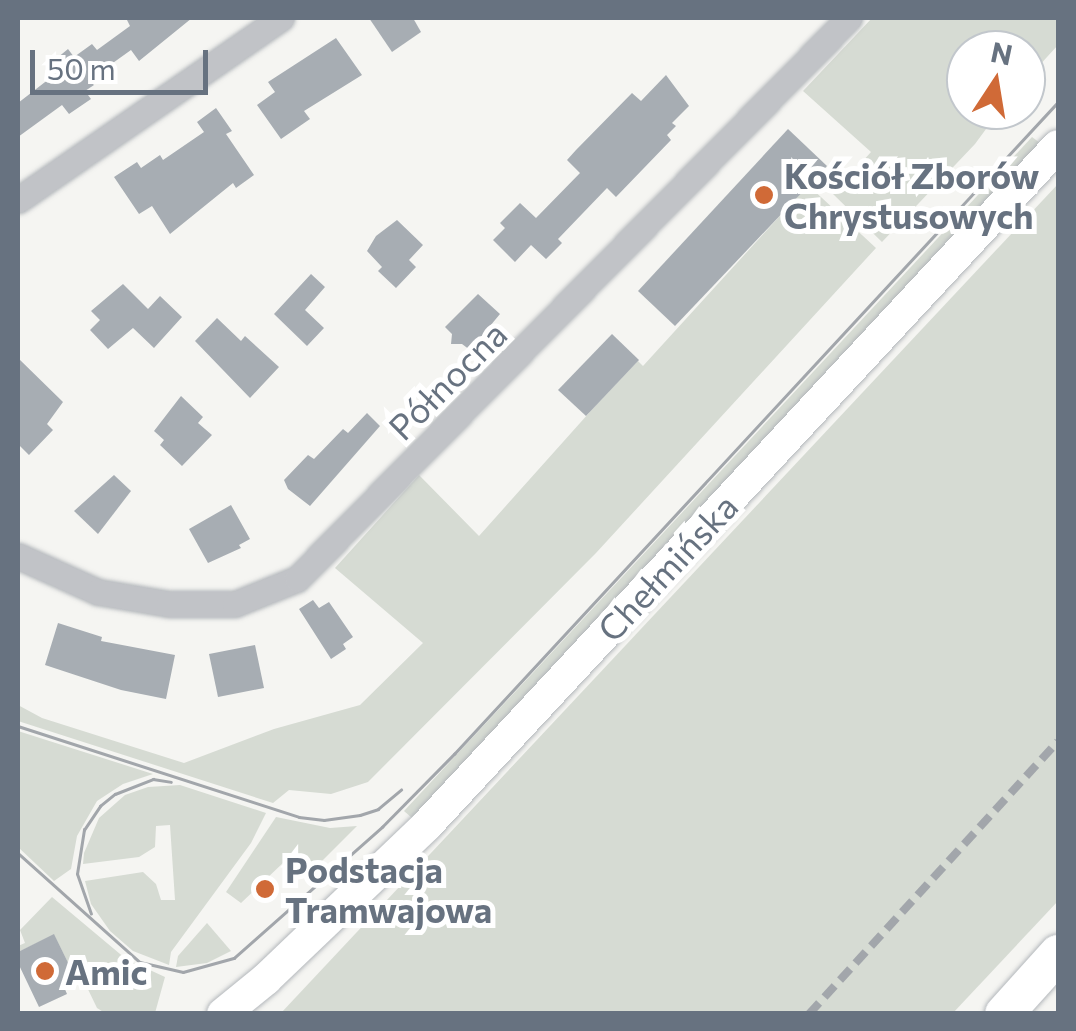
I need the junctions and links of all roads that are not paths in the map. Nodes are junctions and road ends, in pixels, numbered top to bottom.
1 (281, 18) edge
2 (849, 18) edge
3 (1058, 146) edge
4 (18, 200) edge
5 (18, 556) edge
6 (1058, 954) edge
7 (266, 979) junction
8 (223, 1014) edge
9 (236, 1014) edge
10 (1004, 1014) edge

1 - 4 street
2 - 5 street, Północna
3 - 7 main road, Chełmińska
6 - 10 main road
7 - 8 main road, Chełmińska
7 - 9 main road, Chełmińska

